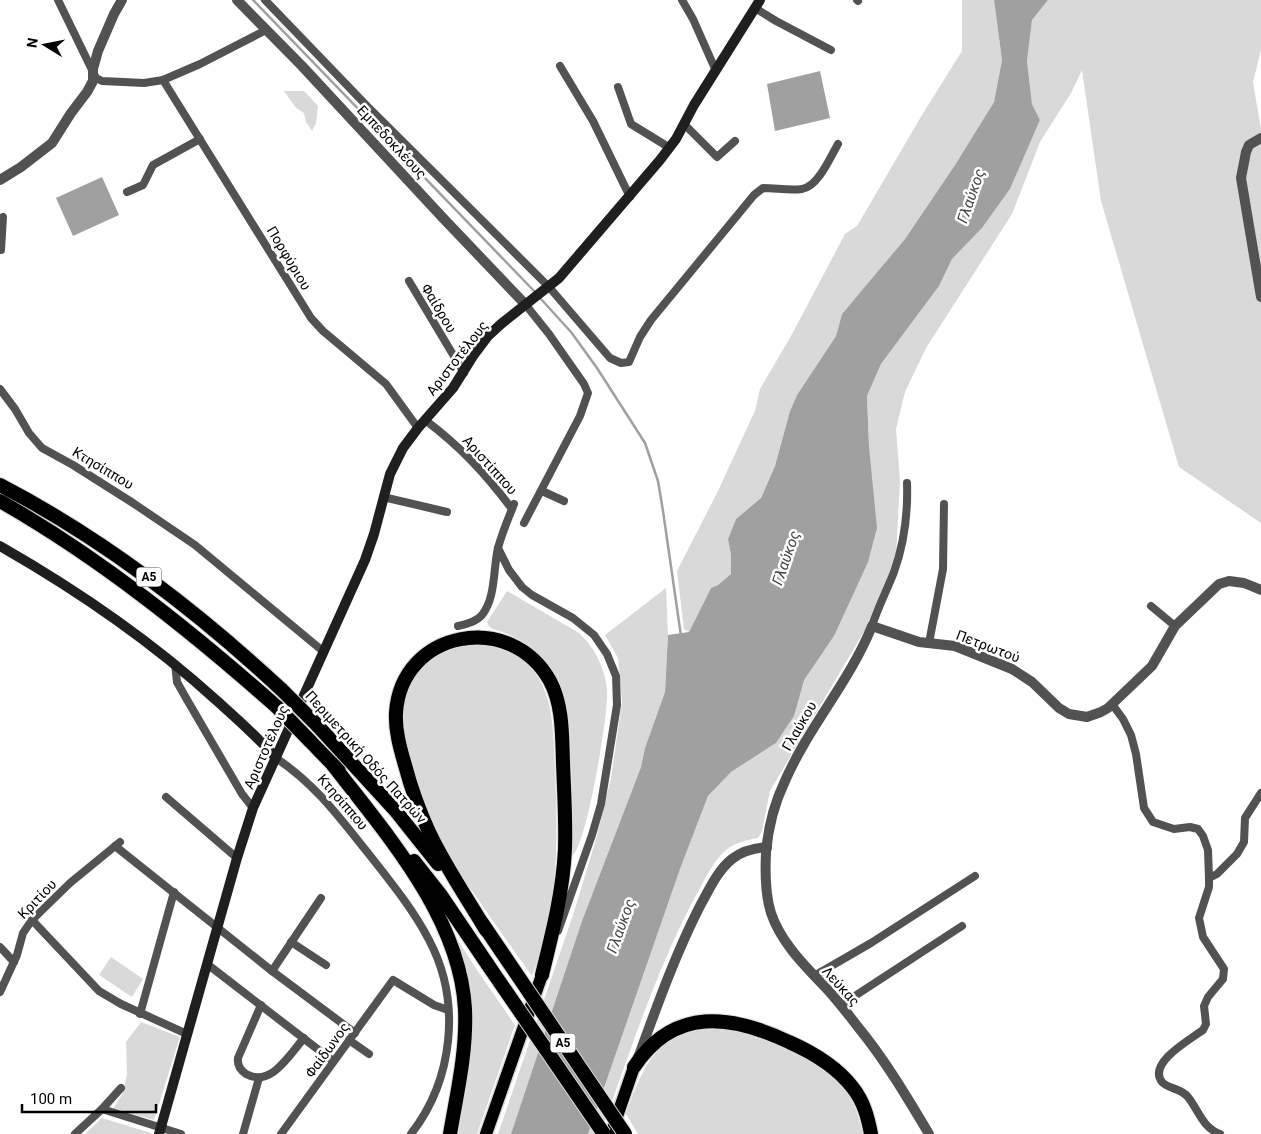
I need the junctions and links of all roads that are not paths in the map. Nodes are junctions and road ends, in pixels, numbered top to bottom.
1 (58, 0) edge
2 (122, 0) edge
3 (237, 0) edge
4 (265, 0) edge
5 (682, 0) edge
6 (758, 4) edge
7 (266, 30) junction
8 (831, 50) dead end
9 (560, 66) dead end
10 (93, 69) junction
11 (716, 71) junction
12 (163, 80) junction
13 (618, 87) dead end
14 (684, 124) junction
15 (200, 138) junction
16 (1261, 138) edge
17 (735, 141) dead end
18 (838, 144) dead end
19 (670, 148) junction
20 (0, 180) edge
21 (127, 192) dead end
22 (630, 196) junction
23 (0, 219) edge
24 (1, 250) edge
25 (409, 281) dead end
26 (547, 288) junction
27 (1261, 297) edge
28 (527, 303) junction
29 (464, 373) junction
30 (0, 389) edge
31 (421, 424) junction
32 (907, 483) dead end
33 (0, 484) edge
34 (542, 491) junction
35 (383, 497) junction
36 (0, 501) edge
37 (564, 501) dead end
38 (944, 504) dead end
39 (447, 512) dead end
40 (524, 523) dead end
41 (0, 546) edge
42 (498, 548) junction
43 (1261, 590) edge
44 (1151, 606) dead end
45 (458, 626) dead end
46 (872, 626) junction
47 (1175, 626) junction
48 (928, 643) junction
49 (324, 652) junction
50 (175, 663) junction
51 (1112, 704) junction
52 (276, 758) junction
53 (333, 765) junction
54 (1261, 793) edge
55 (166, 797) dead end
56 (253, 808) junction
57 (767, 847) junction
58 (237, 858) junction
59 (975, 876) dead end
60 (1209, 878) junction
61 (174, 892) junction
62 (321, 898) dead end
63 (32, 920) junction
64 (962, 926) dead end
65 (218, 927) junction
66 (486, 930) junction
67 (291, 942) junction
68 (0, 947) edge
69 (14, 962) junction
70 (207, 964) junction
71 (326, 965) dead end
72 (272, 971) junction
73 (542, 975) junction
74 (814, 976) junction
75 (0, 992) edge
76 (261, 1005) junction
77 (841, 1006) junction
78 (448, 1010) junction
79 (140, 1014) junction
80 (355, 1033) junction
81 (187, 1034) junction
82 (304, 1038) junction
83 (350, 1040) junction
84 (369, 1054) dead end
85 (333, 1061) junction
86 (634, 1067) junction
87 (259, 1078) junction
88 (121, 1088) dead end
89 (102, 1109) junction
90 (160, 1131) edge
91 (75, 1134) edge
92 (181, 1134) edge
93 (243, 1134) edge
94 (281, 1134) edge
95 (410, 1134) edge
96 (450, 1134) edge
97 (486, 1134) edge
98 (604, 1134) edge
99 (611, 1134) edge
100 (625, 1134) edge
101 (872, 1134) edge
102 (929, 1134) edge
103 (1220, 1134) edge

1 - 10 street
2 - 10 street
3 - 7 street, Εμπεδοκλέους
4 - 26 street
5 - 11 street
6 - 8 street
6 - 11 main road
7 - 12 street
7 - 28 street, Εμπεδοκλέους
9 - 22 street
10 - 12 street
10 - 20 street
11 - 14 main road
12 - 15 street, Πορφύριου
13 - 19 street
14 - 17 street
14 - 19 main road
15 - 21 street
15 - 31 street, Πορφύριου
16 - 27 street
18 - 26 street
19 - 22 main road
22 - 26 main road
23 - 24 street
25 - 29 street, Φαίδρου
26 - 28 main road, Αριστοτέλους
28 - 29 main road, Αριστοτέλους
28 - 34 street
29 - 31 main road, Αριστοτέλους
30 - 49 street, Κτησίππου
31 - 35 main road, Αριστοτέλους
31 - 42 street, Αριστίππου
32 - 46 street
33 - 66 highway, Περιμετρική Οδός Πατρών / Α5, bridge
34 - 37 street
34 - 40 street
35 - 39 street
35 - 49 main road, Αριστοτέλους
36 - 53 highway, Α5, bridge
38 - 48 street
41 - 50 main road, Κτησίππου
42 - 45 street
42 - 73 street
43 - 47 street, Πετρωτού
44 - 47 street
46 - 48 street, Πετρωτού
46 - 57 street, Γλαύκου
47 - 51 street, Πετρωτού
48 - 51 street, Πετρωτού
49 - 52 main road, Αριστοτέλους
50 - 52 main road, Κτησίππου
50 - 56 street
51 - 60 street
52 - 56 main road, Αριστοτέλους
52 - 78 street, Κτησίππου
53 - 96 highway
53 - 98 highway, Α5, bridge
54 - 60 street
55 - 58 street
56 - 58 main road, Αριστοτέλους
57 - 74 street, Λεύκας
57 - 86 street
58 - 65 main road, Αριστοτέλους
59 - 74 street
60 - 103 street
61 - 63 street, Κριτίου
61 - 65 street
61 - 79 street
62 - 67 street
63 - 69 street, Κριτίου
63 - 79 street
64 - 77 street
65 - 70 main road, Αριστοτέλους
65 - 72 street
66 - 73 highway
66 - 100 highway, Περιμετρική Οδός Πατρών / Α5, bridge
67 - 71 street
67 - 72 street
68 - 69 street
69 - 75 street, Κριτίου
70 - 76 street
70 - 81 main road, Αριστοτέλους
72 - 80 street
73 - 97 main road
74 - 77 street, Λεύκας
76 - 82 street
76 - 87 street
77 - 102 street, Λεύκας
78 - 80 street, Φαίδωνος
78 - 95 street, Κτησίππου
79 - 81 street
80 - 83 street, Φαίδωνος
81 - 90 main road, Αριστοτέλους
82 - 85 street
82 - 87 street
83 - 84 street
83 - 85 street, Φαίδωνος
85 - 94 street, Φαίδωνος
86 - 99 main road
86 - 101 highway
87 - 93 street
88 - 89 street
89 - 90 street
89 - 91 street
90 - 92 street

